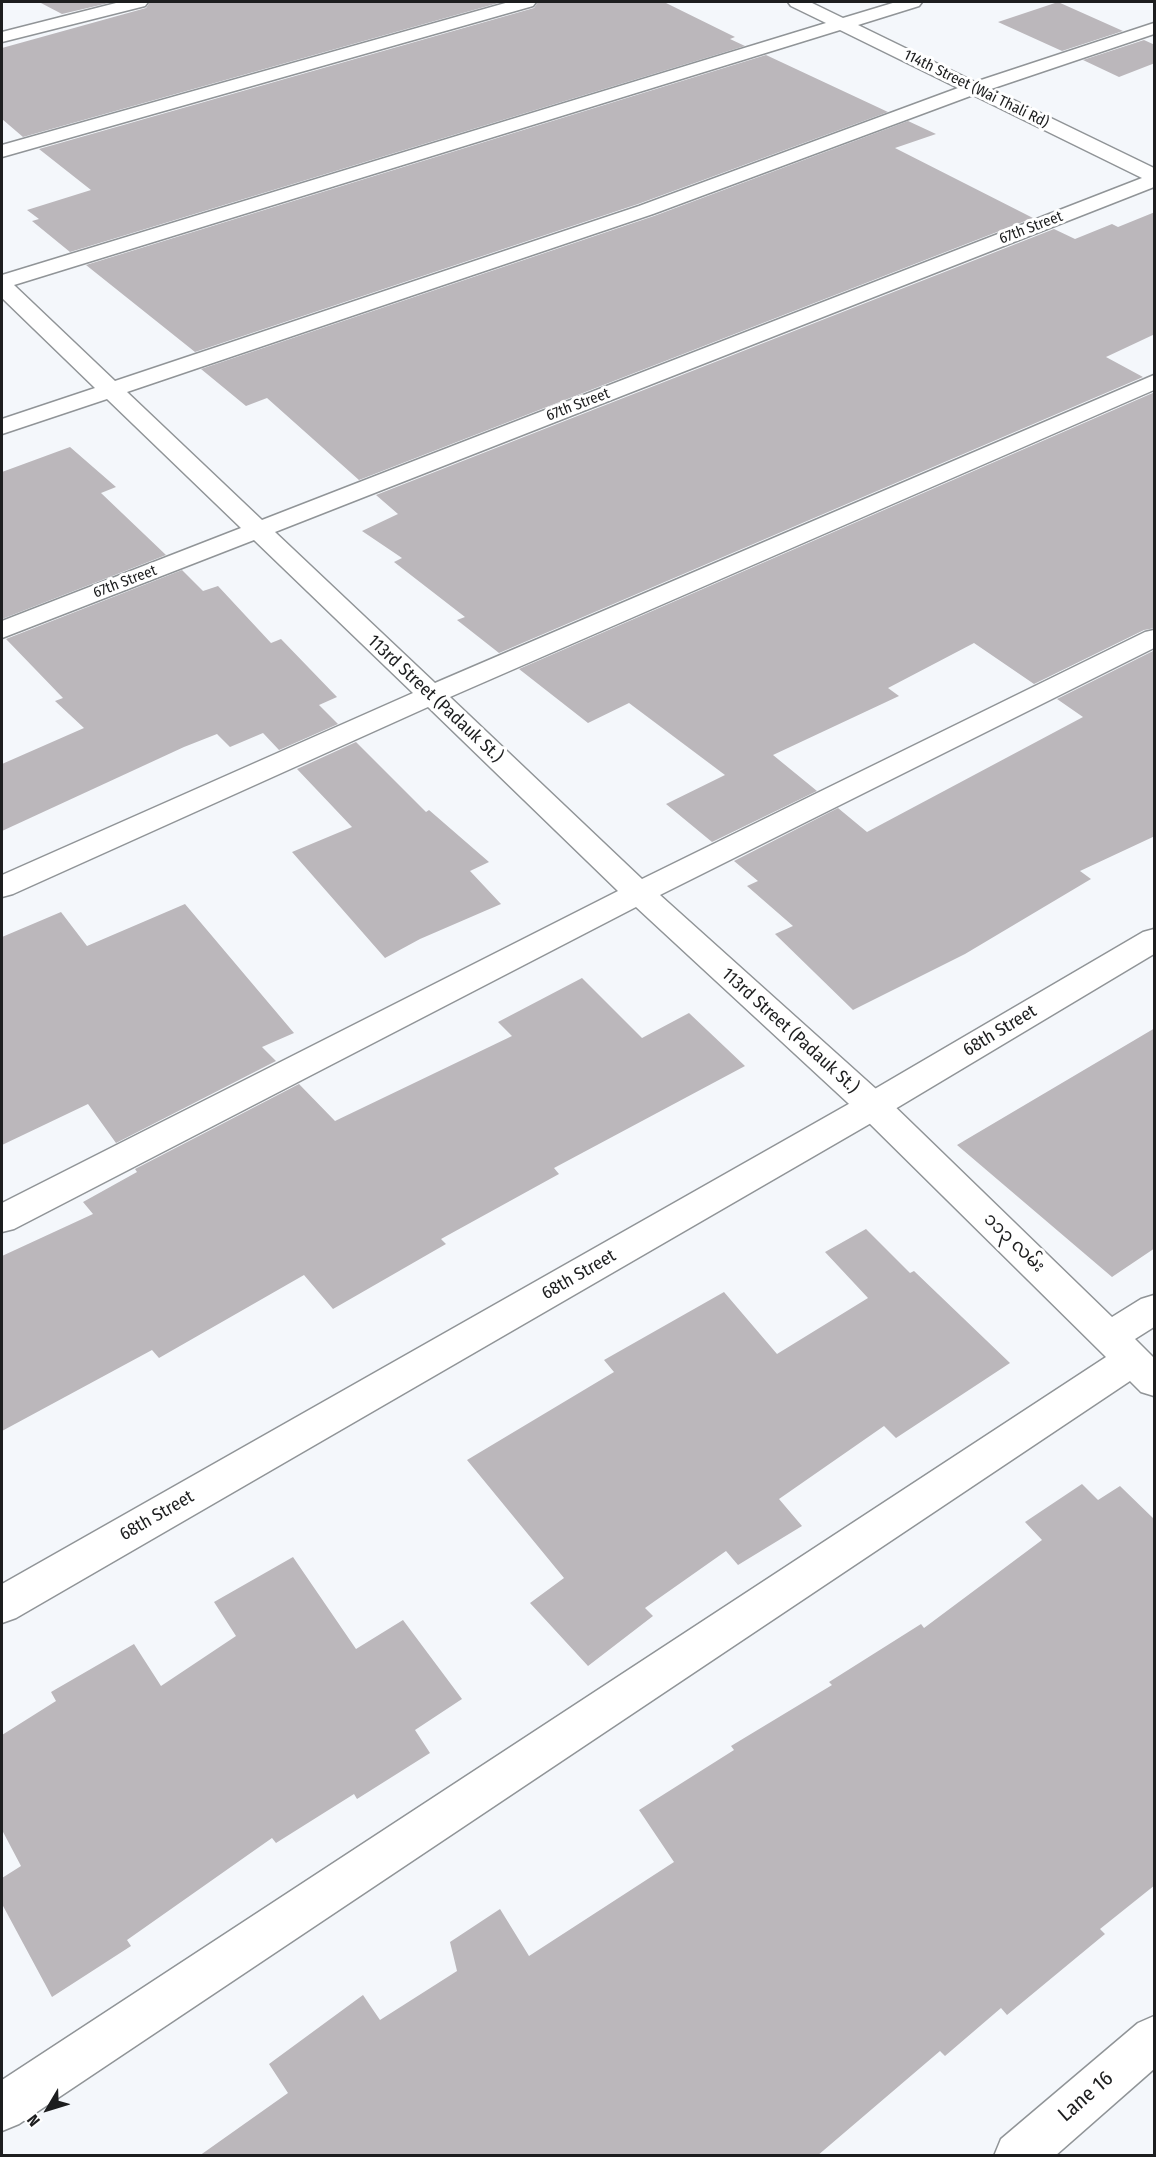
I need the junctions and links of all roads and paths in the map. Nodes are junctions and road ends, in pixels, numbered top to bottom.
1 (139, 2) edge
2 (527, 2) edge
3 (797, 2) edge
4 (913, 2) edge
5 (843, 24) junction
6 (1155, 28) edge
7 (2, 38) edge
8 (975, 88) junction
9 (2, 151) edge
10 (1151, 173) edge
11 (2, 284) edge
12 (1155, 382) edge
13 (111, 389) junction
14 (2, 427) edge
15 (256, 531) junction
16 (2, 630) edge
17 (1155, 638) edge
18 (432, 696) junction
19 (2, 887) edge
20 (639, 893) junction
21 (1155, 940) edge
22 (873, 1107) junction
23 (2, 1219) edge
24 (1155, 1309) edge
25 (1132, 1359) edge
26 (2, 1605) edge
27 (1155, 2039) edge
28 (2, 2107) edge
29 (1018, 2156) edge

1 - 7 street
2 - 9 street
3 - 5 street, 114th Street (Wai Thali Rd)
4 - 5 street
5 - 8 street, 114th Street (Wai Thali Rd)
5 - 11 street
6 - 8 street
8 - 10 street, 114th Street (Wai Thali Rd)
8 - 13 street
10 - 15 street, 67th Street
11 - 13 street, 113rd Street (Padauk St.)
12 - 18 street
13 - 14 street
13 - 15 street, 113rd Street (Padauk St.)
15 - 16 street, 67th Street
15 - 18 street, 113rd Street (Padauk St.)
17 - 20 street
18 - 19 street
18 - 20 street, 113rd Street (Padauk St.)
20 - 22 street, 113rd Street (Padauk St.)
20 - 23 street
21 - 22 street, 68th Street
22 - 25 street, ၁၁၃ လမ်း
22 - 26 street, 68th Street
24 - 25 street
25 - 28 street
27 - 29 street, Lane 16

